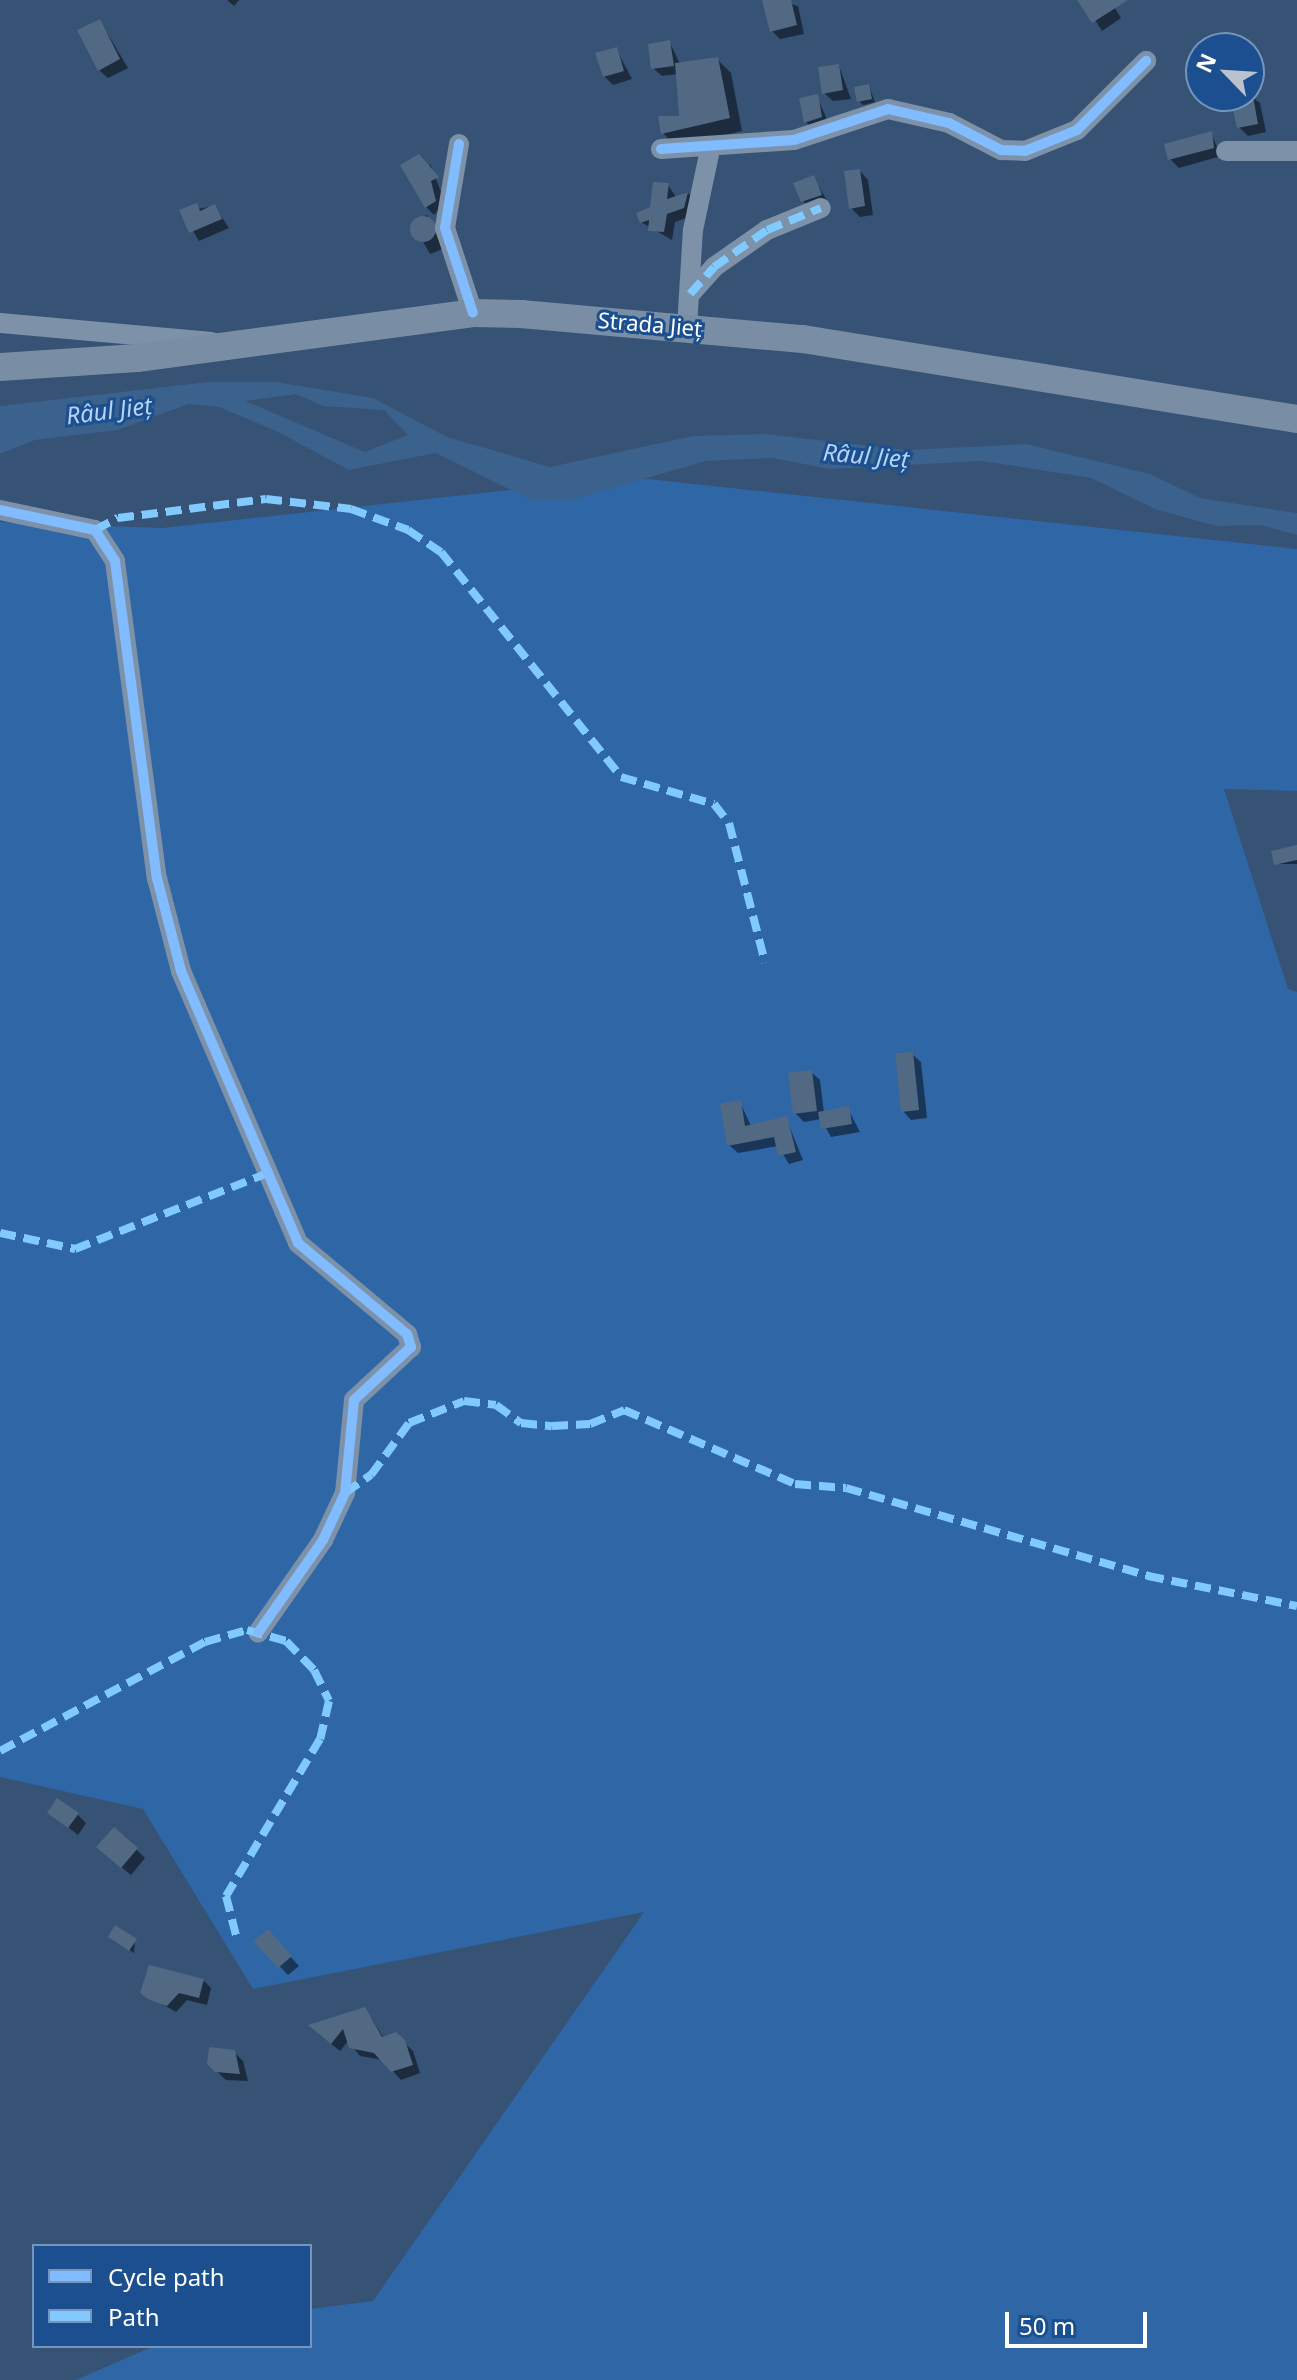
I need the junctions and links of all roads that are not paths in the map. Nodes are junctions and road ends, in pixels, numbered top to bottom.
1 (1146, 61) dead end
2 (459, 144) dead end
3 (661, 149) dead end
4 (710, 150) junction
5 (1226, 151) dead end
6 (1297, 151) edge
7 (821, 208) dead end
8 (690, 294) junction
9 (473, 313) junction
10 (0, 323) edge
11 (687, 327) junction
12 (235, 345) junction
13 (0, 367) edge
14 (1297, 419) edge
15 (0, 510) edge
16 (258, 1633) dead end

1 - 4 street
2 - 9 street
3 - 4 street
4 - 8 street
5 - 6 street
7 - 8 street
8 - 11 street
9 - 11 main road, Strada Jieț
9 - 12 main road, Strada Jieț
10 - 12 street
11 - 14 main road, Strada Jieț
12 - 13 main road, Strada Jieț
15 - 16 street

